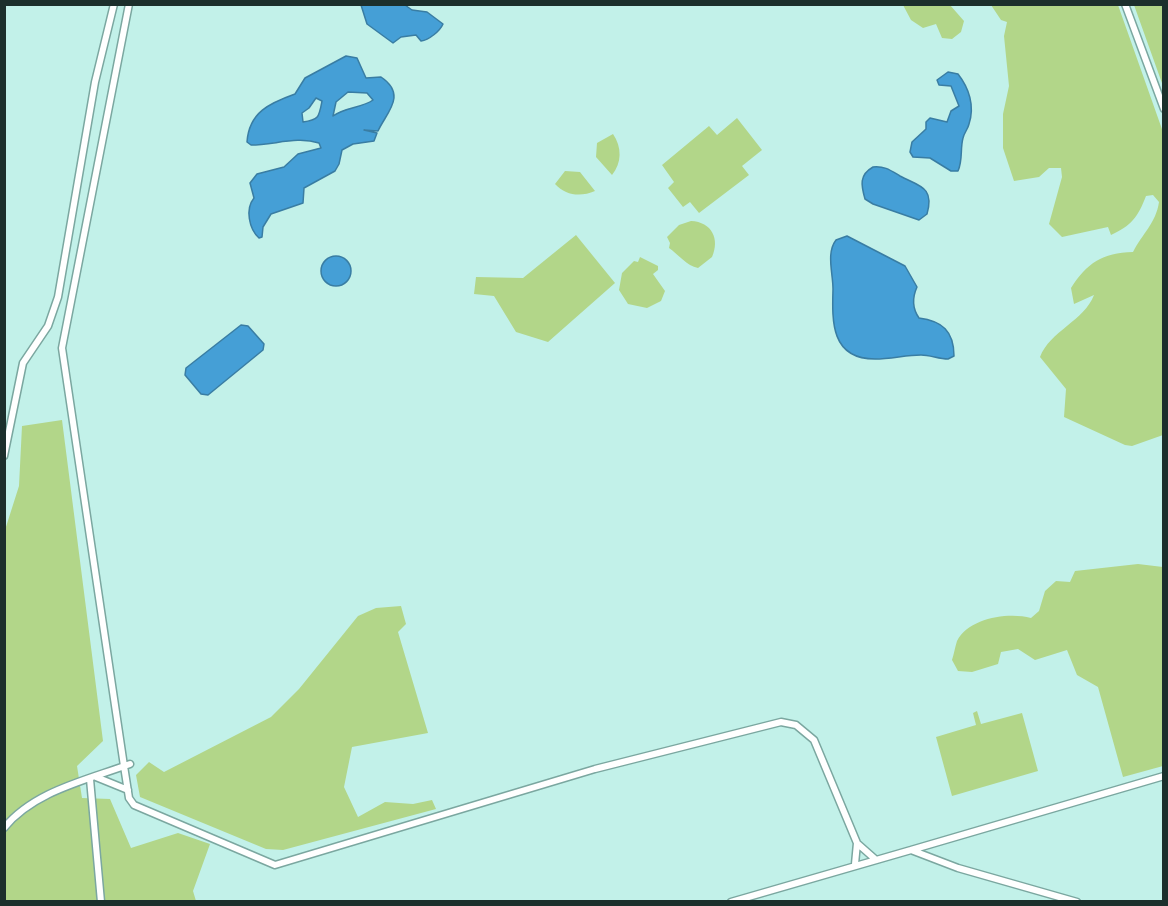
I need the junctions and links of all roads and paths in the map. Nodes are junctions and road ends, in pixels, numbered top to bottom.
1 (114, 4) edge
2 (129, 4) edge
3 (1125, 4) edge
4 (1164, 109) edge
5 (4, 456) edge
6 (127, 765) junction
7 (1164, 776) edge
8 (93, 778) junction
9 (128, 790) junction
10 (4, 828) edge
11 (857, 843) junction
12 (911, 850) junction
13 (875, 859) junction
14 (855, 864) junction
15 (101, 902) edge
16 (731, 902) edge
17 (1077, 902) edge

1 - 5 street
2 - 6 street
3 - 4 street
6 - 8 street
6 - 9 street
7 - 12 street
8 - 9 street
8 - 10 street
8 - 15 street
9 - 11 street
11 - 13 street
11 - 14 street
12 - 13 street
12 - 17 street
13 - 14 street
14 - 16 street

